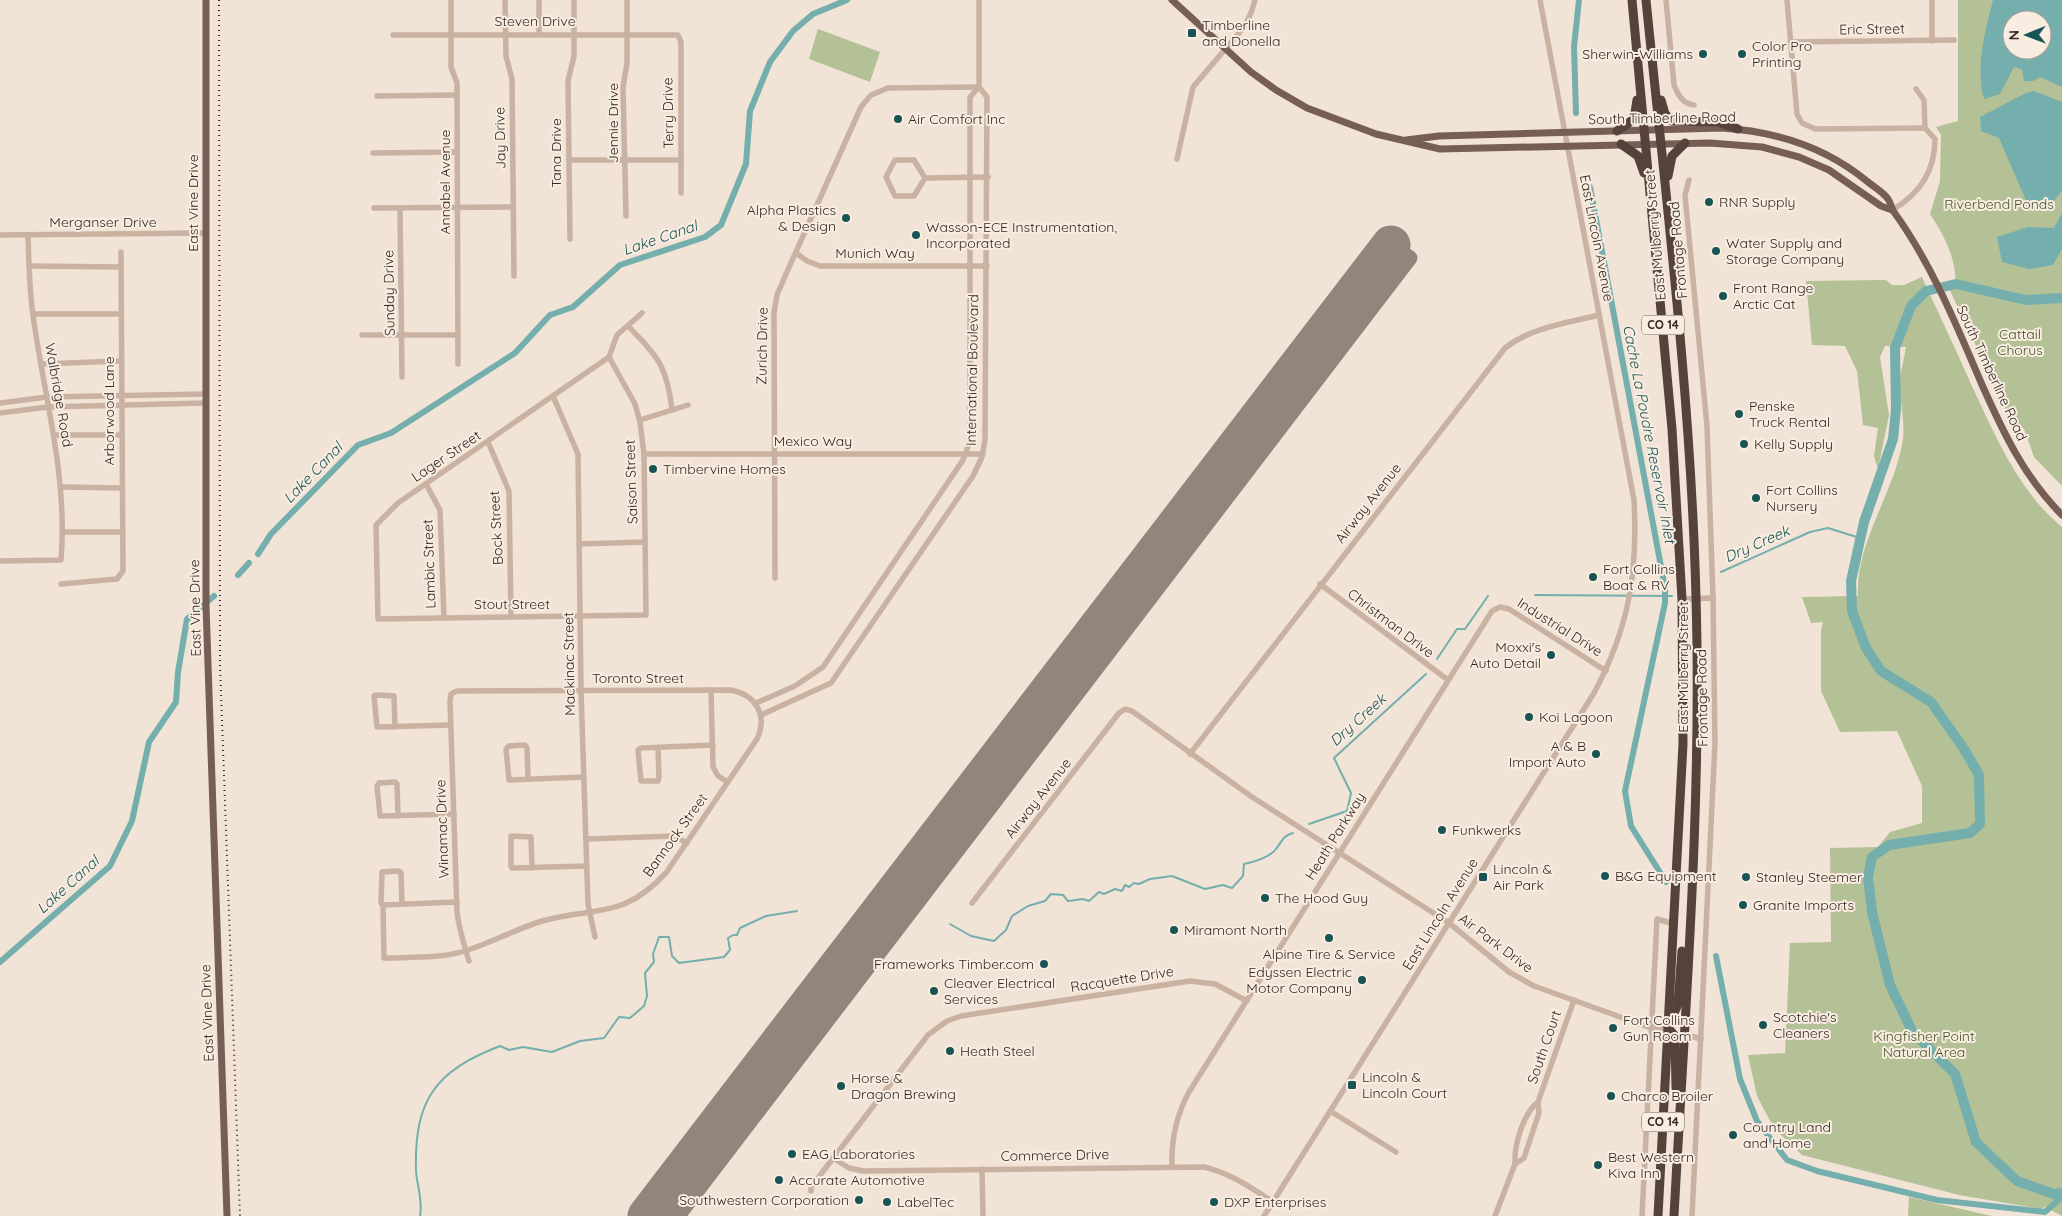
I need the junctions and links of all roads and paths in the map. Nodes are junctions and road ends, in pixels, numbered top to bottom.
1 (206, 0) edge
2 (451, 0) edge
3 (505, 0) edge
4 (539, 0) edge
5 (574, 0) edge
6 (627, 0) edge
7 (979, 0) edge
8 (1172, 0) edge
9 (1255, 0) edge
10 (1540, 0) edge
11 (1628, 0) edge
12 (1632, 0) edge
13 (1647, 0) edge
14 (1666, 0) edge
15 (1787, 0) edge
16 (1932, 0) edge
17 (451, 34) junction
18 (505, 34) junction
19 (539, 34) junction
20 (574, 34) junction
21 (627, 34) junction
22 (393, 35) dead end
23 (678, 35) joint
24 (1932, 40) junction
25 (1954, 40) dead end
26 (1790, 42) junction
27 (1224, 49) junction
28 (979, 87) junction
29 (1916, 89) dead end
30 (377, 96) dead end
31 (457, 96) junction
32 (1694, 105) dead end
33 (1925, 128) junction
34 (1738, 129) junction
35 (1645, 130) junction
36 (1659, 130) junction
37 (1617, 131) junction
38 (1564, 132) junction
39 (1406, 140) junction
40 (1685, 143) junction
41 (1621, 144) junction
42 (1646, 144) junction
43 (1661, 144) junction
44 (1567, 147) junction
45 (457, 152) junction
46 (373, 153) dead end
47 (1177, 159) dead end
48 (569, 160) junction
49 (625, 160) junction
50 (681, 160) junction
51 (971, 177) junction
52 (988, 177) junction
53 (925, 178) junction
54 (1689, 180) dead end
55 (681, 193) dead end
56 (514, 207) junction
57 (374, 208) dead end
58 (400, 208) junction
59 (457, 208) junction
60 (1892, 210) junction
61 (626, 216) dead end
62 (206, 233) junction
63 (0, 235) edge
64 (28, 235) junction
65 (570, 239) dead end
66 (121, 252) dead end
67 (796, 253) junction
68 (30, 266) junction
69 (970, 266) junction
70 (987, 266) junction
71 (121, 267) junction
72 (1658, 273) junction
73 (514, 276) dead end
74 (1675, 300) junction
75 (642, 313) dead end
76 (33, 314) junction
77 (121, 314) junction
78 (1599, 315) junction
79 (628, 326) junction
80 (362, 335) dead end
81 (402, 335) junction
82 (458, 335) junction
83 (609, 357) junction
84 (122, 361) junction
85 (41, 364) junction
86 (458, 364) dead end
87 (402, 377) dead end
88 (122, 394) junction
89 (206, 394) junction
90 (553, 396) junction
91 (47, 397) junction
92 (0, 403) edge
93 (206, 403) junction
94 (122, 404) junction
95 (688, 405) dead end
96 (48, 407) junction
97 (672, 410) junction
98 (0, 413) edge
99 (640, 420) junction
100 (55, 435) junction
101 (122, 435) junction
102 (488, 442) junction
103 (644, 454) junction
104 (774, 454) junction
105 (966, 454) junction
106 (983, 454) junction
107 (426, 484) junction
108 (62, 487) junction
109 (122, 488) junction
110 (2062, 514) edge
111 (64, 532) junction
112 (123, 532) junction
113 (645, 542) junction
114 (579, 544) junction
115 (0, 561) edge
116 (775, 578) dead end
117 (61, 584) dead end
118 (1320, 584) junction
119 (1682, 598) junction
120 (1696, 598) junction
121 (1713, 598) junction
122 (1500, 607) joint
123 (646, 614) joint
124 (511, 616) junction
125 (580, 616) junction
126 (444, 617) junction
127 (378, 619) joint
128 (1606, 671) junction
129 (1448, 680) junction
130 (710, 690) junction
131 (581, 691) junction
132 (451, 694) joint
133 (757, 706) junction
134 (1125, 709) joint
135 (761, 715) junction
136 (450, 725) junction
137 (395, 727) junction
138 (713, 745) junction
139 (658, 747) junction
140 (1190, 754) junction
141 (584, 777) junction
142 (528, 779) junction
143 (728, 782) junction
144 (454, 814) junction
145 (398, 816) junction
146 (1693, 836) junction
147 (586, 839) junction
148 (687, 843) junction
149 (1339, 853) junction
150 (587, 866) junction
151 (532, 868) junction
152 (457, 902) junction
153 (402, 904) junction
154 (972, 904) dead end
155 (383, 905) junction
156 (589, 913) junction
157 (1449, 923) junction
158 (1674, 924) junction
159 (595, 937) dead end
160 (466, 951) junction
161 (469, 961) dead end
162 (1574, 1000) junction
163 (1247, 1001) junction
164 (1651, 1028) junction
165 (1668, 1028) junction
166 (1684, 1034) junction
167 (1701, 1039) junction
168 (1538, 1102) junction
169 (1330, 1111) junction
170 (1679, 1118) junction
171 (1396, 1152) dead end
172 (833, 1158) junction
173 (1514, 1164) junction
174 (1172, 1166) junction
175 (982, 1169) junction
176 (811, 1191) dead end
177 (1273, 1202) junction
178 (227, 1216) edge
179 (983, 1216) edge
180 (1264, 1216) edge
181 (1495, 1216) edge
182 (1642, 1216) edge
183 (1658, 1216) edge
184 (1674, 1216) edge
185 (1692, 1216) edge

1 - 62 main road, East Vine Drive
2 - 17 street, Annabel Avenue
3 - 18 street, Jay Drive
4 - 19 street
5 - 20 street
6 - 21 street, Jennie Drive
7 - 28 street, International Boulevard
8 - 27 main road, South Timberline Road
9 - 27 street
10 - 38 street, East Lincoln Avenue
11 - 37 highway
12 - 35 highway, East Mulberry Street / CO 14
13 - 34 highway
13 - 36 highway, East Mulberry Street / CO 14
14 - 32 street
15 - 26 street
16 - 24 street
17 - 18 street, Steven Drive
17 - 22 street, Steven Drive
17 - 31 street, Annabel Avenue
18 - 19 street, Steven Drive
18 - 56 street, Jay Drive
19 - 20 street, Steven Drive
20 - 21 street, Steven Drive
20 - 48 street, Tana Drive
21 - 23 street, Steven Drive
21 - 49 street, Jennie Drive
23 - 50 street, Terry Drive
24 - 25 street, Eric Street
24 - 26 street, Eric Street
26 - 33 street
27 - 39 main road, South Timberline Road
27 - 47 street
28 - 51 street, International Boulevard
28 - 52 street, International Boulevard
28 - 67 street, Zurich Drive
29 - 33 street
30 - 31 street
31 - 45 street, Annabel Avenue
33 - 60 street
34 - 36 main road, South Timberline Road
34 - 60 main road, South Timberline Road
35 - 36 main road, South Timberline Road
35 - 37 main road, South Timberline Road
35 - 42 highway, East Mulberry Street / CO 14
36 - 43 highway, East Mulberry Street / CO 14
37 - 38 main road, South Timberline Road
38 - 39 main road, South Timberline Road
38 - 44 street, East Lincoln Avenue
39 - 44 main road, South Timberline Road
40 - 43 main road, South Timberline Road
40 - 60 main road, South Timberline Road
40 - 74 highway
41 - 42 main road, South Timberline Road
41 - 44 main road, South Timberline Road
41 - 72 highway
42 - 43 main road, South Timberline Road
42 - 72 highway, East Mulberry Street / CO 14
43 - 74 highway, East Mulberry Street / CO 14
44 - 78 street, East Lincoln Avenue
45 - 46 street
45 - 59 street, Annabel Avenue
48 - 49 street
48 - 65 street, Tana Drive
49 - 50 street
49 - 61 street, Jennie Drive
50 - 55 street, Terry Drive
51 - 52 street
51 - 53 street
51 - 69 street, International Boulevard
52 - 70 street, International Boulevard
53 - 53 street
54 - 121 street, Frontage Road
56 - 59 street
56 - 73 street, Jay Drive
57 - 58 street
58 - 59 street
58 - 81 street, Sunday Drive
59 - 82 street, Annabel Avenue
60 - 110 main road, South Timberline Road
62 - 64 street, Merganser Drive
62 - 89 main road, East Vine Drive
63 - 64 street, Merganser Drive
64 - 68 street, Walbridge Road
66 - 71 street, Arborwood Lane
67 - 69 street, Munich Way
67 - 104 street, Zurich Drive
68 - 71 street
68 - 76 street, Walbridge Road
69 - 70 street, Munich Way
69 - 105 street, International Boulevard
70 - 106 street, International Boulevard
71 - 77 street, Arborwood Lane
72 - 119 highway, East Mulberry Street / CO 14
74 - 120 highway, East Mulberry Street / CO 14
75 - 79 street
76 - 77 street
76 - 85 street, Walbridge Road
77 - 84 street, Arborwood Lane
78 - 118 street, Airway Avenue
78 - 128 street, East Lincoln Avenue
79 - 83 street
79 - 97 street
80 - 81 street
81 - 82 street
81 - 87 street, Sunday Drive
82 - 86 street, Annabel Avenue
83 - 90 street, Lager Street
83 - 99 street, Saison Street
84 - 85 street
84 - 88 street, Arborwood Lane
85 - 91 street, Walbridge Road
88 - 89 street
88 - 91 street
88 - 94 street, Arborwood Lane
89 - 93 main road, East Vine Drive
90 - 102 street, Lager Street
90 - 114 street, Mackinac Street
91 - 92 street
91 - 96 street, Walbridge Road
93 - 94 street
93 - 178 main road, East Vine Drive
94 - 96 street
94 - 101 street, Arborwood Lane
95 - 97 street
96 - 98 street
96 - 100 street, Walbridge Road
97 - 99 street
99 - 103 street, Saison Street
100 - 101 street
100 - 108 street, Walbridge Road
101 - 109 street, Arborwood Lane
102 - 107 street, Lager Street
102 - 124 street, Bock Street
103 - 104 street, Mexico Way
103 - 113 street, Saison Street
104 - 105 street, Mexico Way
104 - 116 street, Zurich Drive
105 - 106 street, Mexico Way
105 - 133 street, International Boulevard
106 - 135 street, International Boulevard
107 - 126 street, Lambic Street
107 - 127 street, Lager Street
108 - 109 street
108 - 111 street, Walbridge Road
109 - 112 street, Arborwood Lane
111 - 112 street
111 - 115 street, Walbridge Road
112 - 117 street, Arborwood Lane
113 - 114 street
113 - 123 street, Saison Street
114 - 125 street, Mackinac Street
118 - 129 street, Christman Drive
118 - 140 street, Airway Avenue
119 - 120 street
119 - 158 highway, East Mulberry Street / CO 14
120 - 121 street
120 - 146 highway, East Mulberry Street / CO 14
121 - 167 street, Frontage Road
122 - 128 street, Industrial Drive
122 - 129 street, Heath Parkway
123 - 125 street, Stout Street
124 - 125 street, Stout Street
124 - 126 street, Stout Street
125 - 131 street, Mackinac Street
126 - 127 street, Stout Street
128 - 157 street, East Lincoln Avenue
129 - 149 street, Heath Parkway
130 - 131 street, Toronto Street
130 - 133 street, Toronto Street
130 - 138 street
131 - 132 street, Toronto Street
131 - 141 street, Mackinac Street
132 - 136 street, Winamac Drive
133 - 135 street
134 - 140 street, Air Park Drive
134 - 154 street, Airway Avenue
135 - 143 street, Bannock Street
136 - 137 street
136 - 144 street, Winamac Drive
137 - 137 street
138 - 139 street
138 - 143 street
139 - 139 street
140 - 149 street, Air Park Drive
141 - 142 street
141 - 147 street, Mackinac Street
142 - 142 street
143 - 148 street, Bannock Street
144 - 145 street
144 - 152 street, Winamac Drive
145 - 145 street
146 - 165 highway
146 - 166 highway, East Mulberry Street / CO 14
147 - 148 street
147 - 150 street, Mackinac Street
148 - 156 street, Bannock Street
149 - 157 street, Air Park Drive
149 - 163 street, Heath Parkway
150 - 151 street
150 - 156 street, Mackinac Street
151 - 151 street
152 - 153 street
152 - 160 street, Winamac Drive
153 - 155 street
153 - 155 street
155 - 160 street, Bannock Street
156 - 159 street, Mackinac Street
156 - 160 street, Bannock Street
157 - 162 street, Air Park Drive
157 - 169 street, East Lincoln Avenue
158 - 164 street
158 - 165 highway, East Mulberry Street / CO 14
160 - 161 street, Winamac Drive
162 - 164 street, Air Park Drive
162 - 168 street, South Court
163 - 172 street, Racquette Drive
163 - 174 street, Heath Parkway
164 - 165 street, Air Park Drive
164 - 182 street
165 - 170 highway
165 - 183 highway, East Mulberry Street / CO 14
166 - 167 street
166 - 170 highway, East Mulberry Street / CO 14
167 - 185 street, Frontage Road
168 - 173 street, South Court
168 - 173 street, South Court
169 - 171 street
169 - 177 street, East Lincoln Avenue
170 - 184 highway, East Mulberry Street / CO 14
172 - 175 street, Commerce Drive
172 - 176 street, Racquette Drive
173 - 181 street, South Court
174 - 175 street, Commerce Drive
174 - 177 street, Commerce Drive
175 - 179 street
177 - 180 street, East Lincoln Avenue

